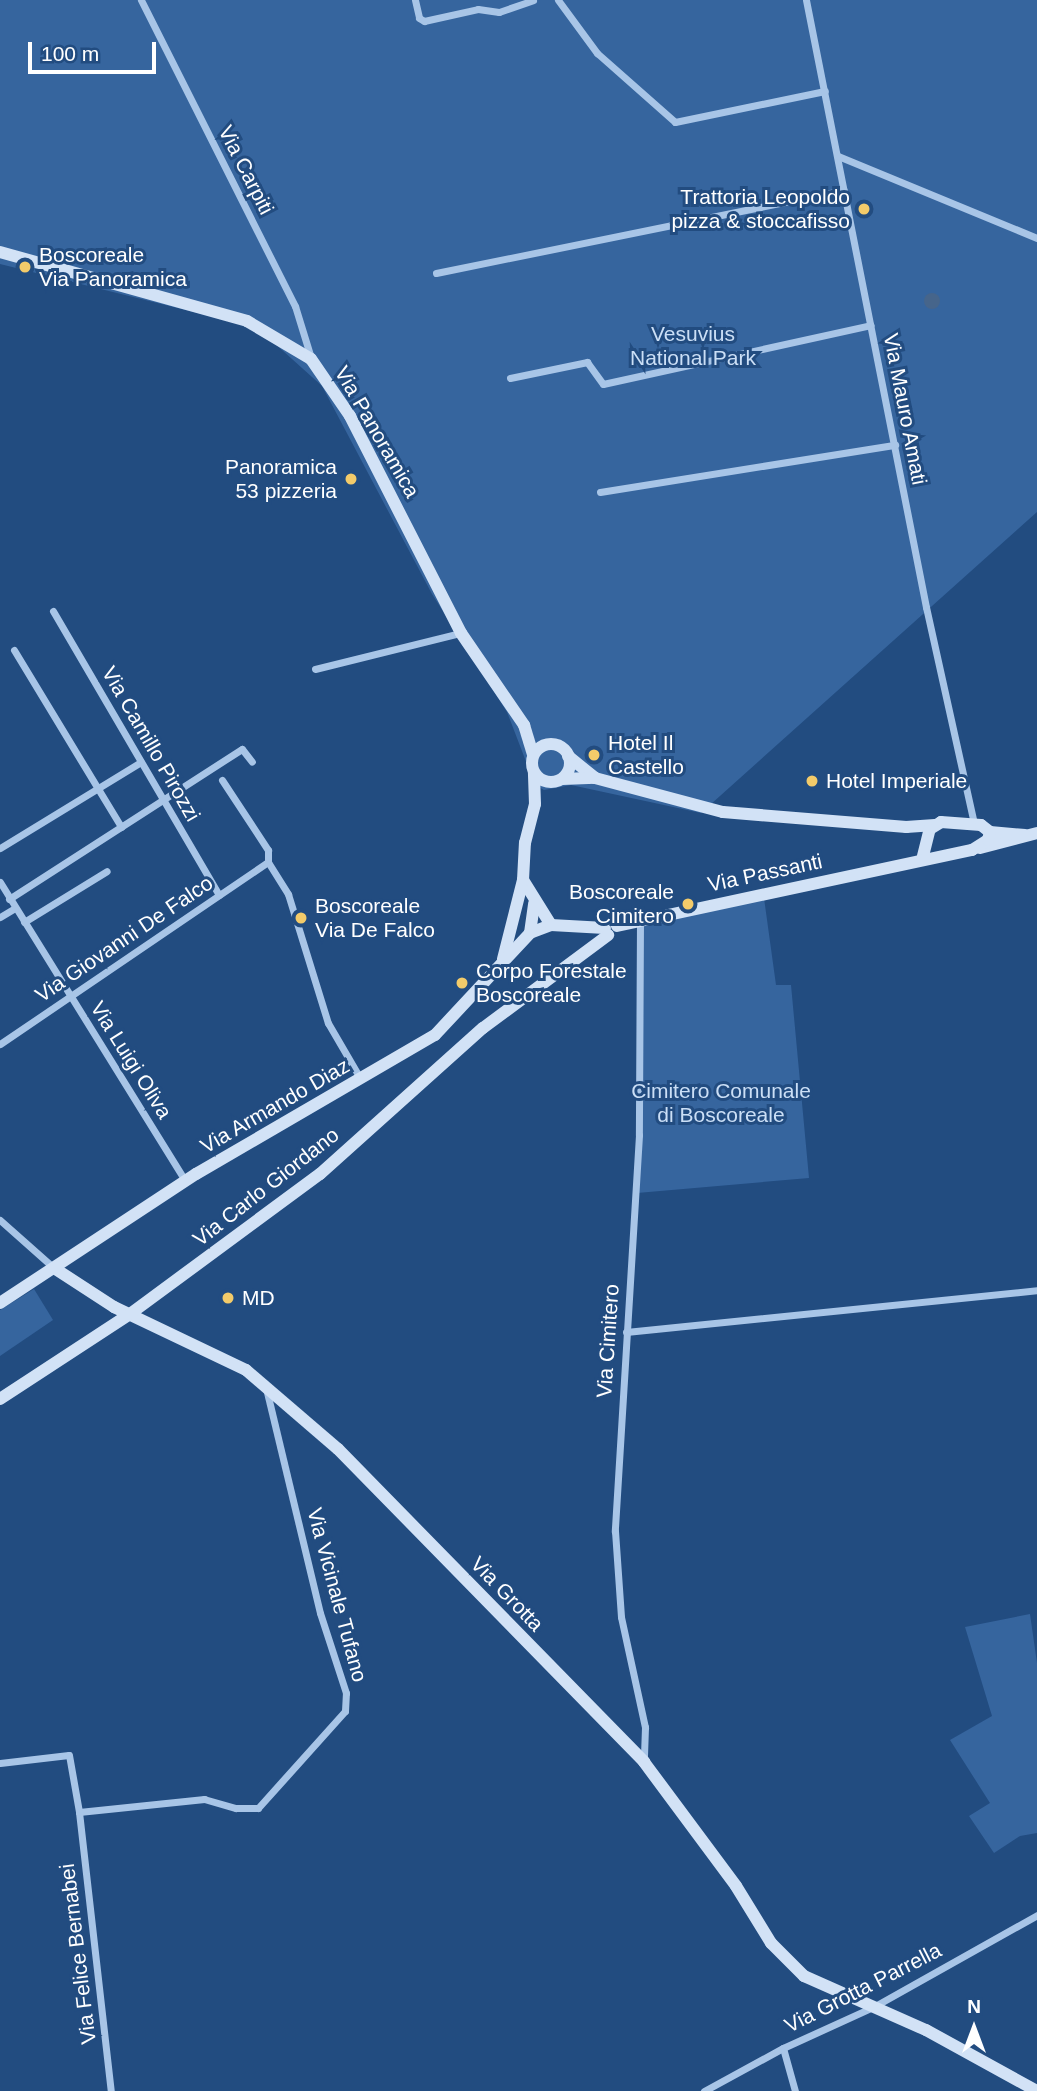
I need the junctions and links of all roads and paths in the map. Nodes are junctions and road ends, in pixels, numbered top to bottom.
1 (141, 0) edge
2 (415, 0) edge
3 (533, 0) edge
4 (558, 0) edge
5 (806, 0) edge
6 (825, 91) junction
7 (838, 156) junction
8 (844, 190) junction
9 (1037, 238) edge
10 (0, 252) edge
11 (436, 273) dead end
12 (870, 325) junction
13 (311, 359) junction
14 (510, 378) dead end
15 (895, 445) junction
16 (600, 492) dead end
17 (53, 611) dead end
18 (461, 634) junction
19 (14, 650) dead end
20 (315, 669) dead end
21 (524, 725) junction
22 (554, 744) junction
23 (533, 755) junction
24 (568, 756) junction
25 (141, 762) junction
26 (252, 762) dead end
27 (534, 773) junction
28 (595, 778) junction
29 (222, 780) dead end
30 (559, 780) junction
31 (98, 788) junction
32 (164, 800) junction
33 (535, 804) junction
34 (974, 824) junction
35 (121, 827) junction
36 (990, 832) junction
37 (931, 834) junction
38 (1031, 834) edge
39 (0, 848) edge
40 (972, 850) junction
41 (956, 853) junction
42 (922, 860) junction
43 (268, 862) junction
44 (107, 871) dead end
45 (523, 880) junction
46 (0, 882) edge
47 (219, 895) junction
48 (9, 899) junction
49 (534, 903) junction
50 (15, 908) junction
51 (516, 916) junction
52 (0, 917) edge
53 (639, 920) junction
54 (24, 922) junction
55 (551, 925) junction
56 (610, 929) junction
57 (530, 933) junction
58 (502, 963) junction
59 (71, 997) junction
60 (0, 1044) edge
61 (360, 1078) junction
62 (186, 1180) junction
63 (0, 1220) edge
64 (54, 1268) junction
65 (1037, 1290) edge
66 (0, 1303) edge
67 (130, 1314) junction
68 (626, 1332) junction
69 (266, 1387) junction
70 (0, 1399) edge
71 (645, 1762) junction
72 (0, 1763) edge
73 (79, 1812) junction
74 (1037, 1915) edge
75 (874, 2006) junction
76 (783, 2048) junction
77 (111, 2091) edge
78 (704, 2091) edge
79 (795, 2091) edge
80 (1037, 2091) edge

1 - 13 street, Via Carpiti
2 - 3 street
4 - 6 street
5 - 6 street, Via Mauro Amati
6 - 7 street, Via Mauro Amati
7 - 8 street, Via Mauro Amati
7 - 9 street
8 - 11 street
8 - 12 street, Via Mauro Amati
10 - 13 street, Via Panoramica
12 - 14 street
12 - 15 street, Via Mauro Amati
13 - 18 street, Via Panoramica
15 - 16 street
15 - 34 street, Via Mauro Amati
17 - 25 street, Via Camillo Pirozzi
18 - 20 street
18 - 21 street, Via Panoramica
19 - 31 street
21 - 22 street, Via Panoramica
21 - 23 street, Via Panoramica
22 - 23 street
22 - 24 street, Via Panoramica
23 - 27 street, Via Panoramica
24 - 28 street, Via Panoramica
24 - 30 street
25 - 31 street
25 - 32 street, Via Camillo Pirozzi
26 - 32 street
27 - 30 street, Via Panoramica
27 - 33 street, Via Panoramica
28 - 30 street, Via Panoramica
28 - 37 street, Via Panoramica
29 - 43 street
30 - 33 street
31 - 35 street
31 - 39 street
32 - 35 street
32 - 47 street, Via Camillo Pirozzi
33 - 45 street, Via Armando Diaz
34 - 36 street, Via Passanti
34 - 37 street, Via Passanti
35 - 48 street
36 - 38 street, Via Passanti
36 - 40 street
37 - 41 street
37 - 42 street
38 - 40 street, Via Passanti
40 - 41 street, Via Passanti
41 - 42 street, Via Passanti
42 - 53 street, Via Passanti
43 - 47 street, Via Giovanni De Falco
43 - 61 street
44 - 54 street
45 - 49 street, Via Armando Diaz
45 - 51 street, Via Armando Diaz
46 - 48 street, Via Luigi Oliva
47 - 59 street, Via Giovanni De Falco
48 - 50 street, Via Luigi Oliva
49 - 55 street, Via Armando Diaz
49 - 57 street
50 - 52 street
50 - 54 street, Via Luigi Oliva
51 - 57 street
51 - 58 street, Via Armando Diaz
53 - 56 street, Via Passanti
53 - 68 street, Via Cimitero
54 - 59 street, Via Luigi Oliva
55 - 56 street, Via Passanti
55 - 57 street, Via Passanti
56 - 67 street, Via Carlo Giordano
57 - 58 street, Via Armando Diaz
58 - 61 street, Via Armando Diaz
59 - 60 street, Via Giovanni De Falco
59 - 62 street, Via Luigi Oliva
61 - 62 street, Via Armando Diaz
62 - 64 street, Via Armando Diaz
63 - 64 street
64 - 66 street, Via Armando Diaz
64 - 67 street, Via Grotta
65 - 68 street
67 - 69 street, Via Grotta
67 - 70 street, Via Carlo Giordano
68 - 71 street, Via Cimitero
69 - 71 street, Via Grotta
69 - 73 street, Via Vicinale Tufano
71 - 75 street, Via Grotta
72 - 73 street
73 - 77 street, Via Felice Bernabei
74 - 75 street, Via Grotta Parrella
75 - 76 street, Via Grotta Parrella
75 - 80 street, Via Grotta
76 - 78 street, Via Grotta Parrella
76 - 79 street

